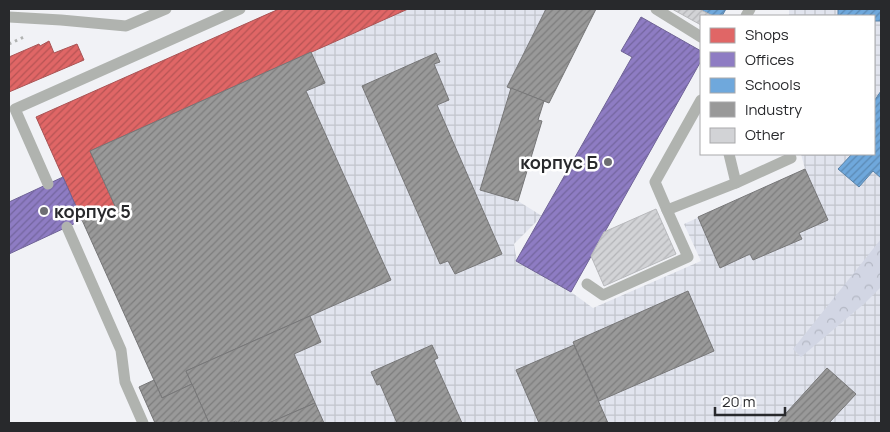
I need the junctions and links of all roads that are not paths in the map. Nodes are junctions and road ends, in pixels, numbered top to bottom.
1 (166, 9) edge
2 (240, 9) edge
3 (656, 9) edge
4 (9, 17) edge
5 (700, 36) edge
6 (700, 102) edge
7 (729, 155) edge
8 (791, 158) dead end
9 (736, 182) junction
10 (48, 184) dead end
11 (667, 210) junction
12 (67, 227) dead end
13 (587, 284) dead end
14 (143, 423) edge

1 - 4 lane
2 - 10 lane
3 - 5 lane
6 - 11 lane
7 - 9 lane
8 - 9 lane
9 - 11 lane
11 - 13 lane
12 - 14 lane

